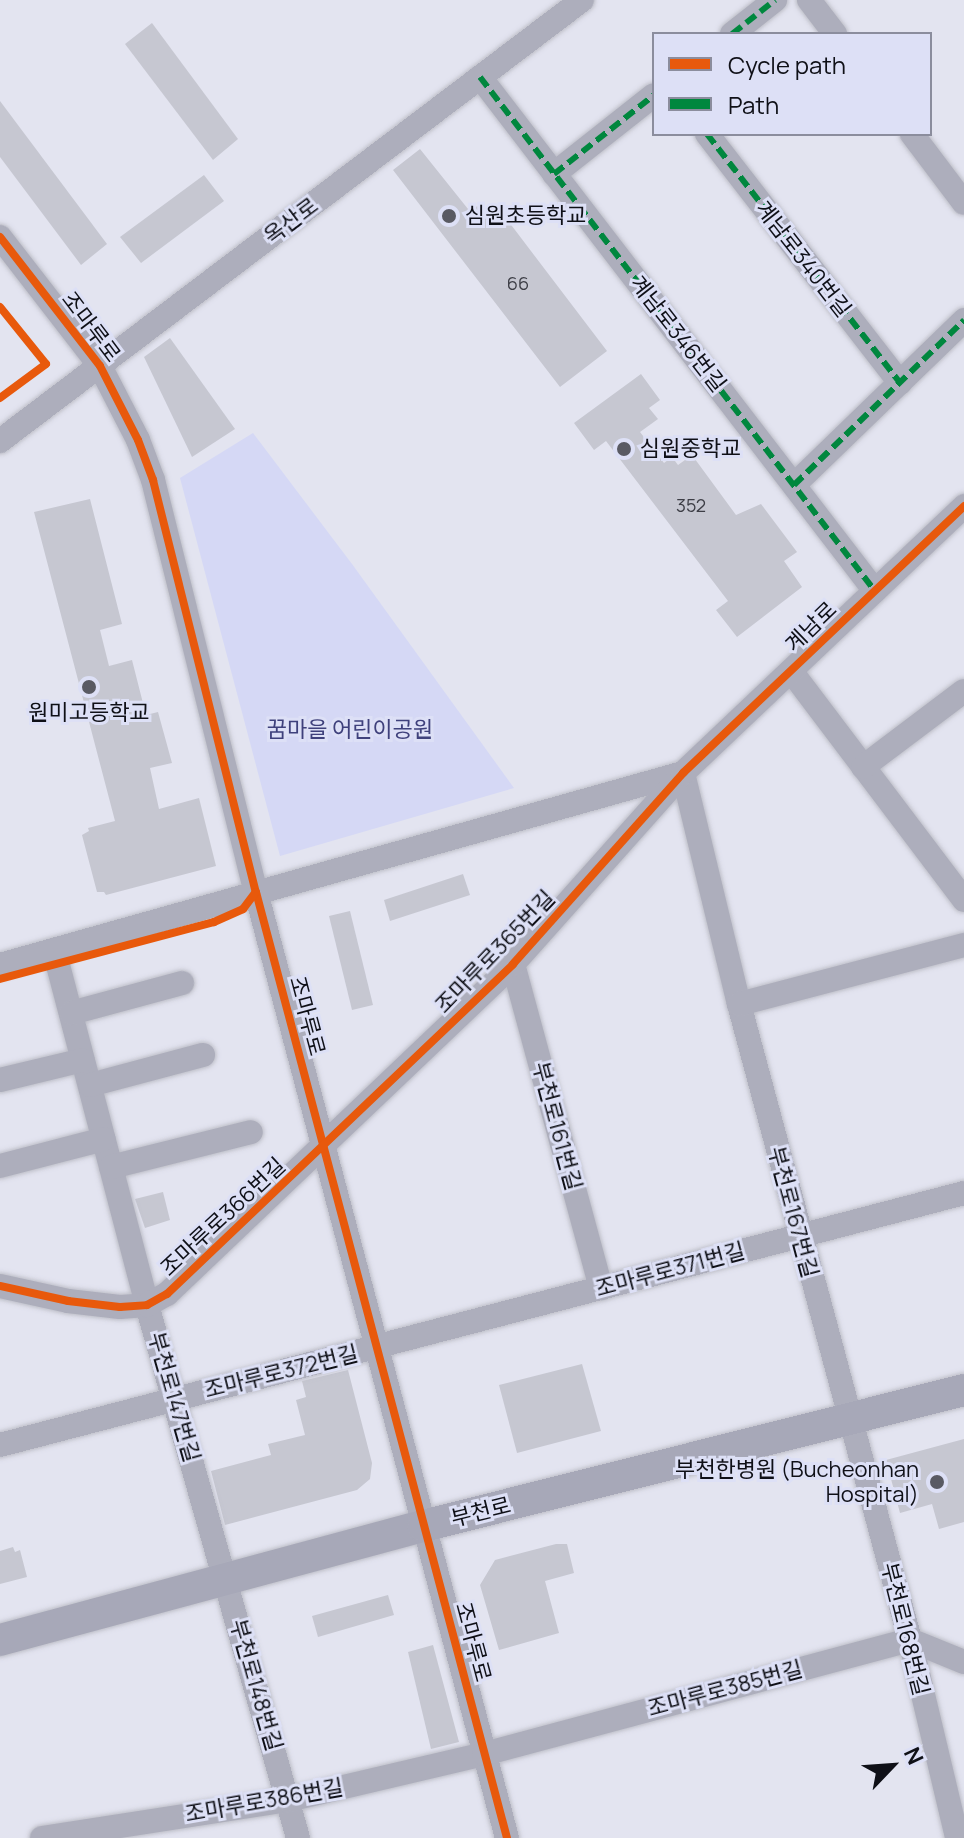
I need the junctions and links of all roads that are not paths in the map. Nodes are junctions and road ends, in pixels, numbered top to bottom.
1 (582, 0) edge
2 (775, 0) edge
3 (809, 0) edge
4 (735, 32) edge
5 (833, 32) edge
6 (480, 77) junction
7 (652, 97) edge
8 (709, 136) edge
9 (914, 136) edge
10 (554, 174) junction
11 (964, 203) edge
12 (0, 237) edge
13 (964, 320) edge
14 (100, 366) junction
15 (900, 383) junction
16 (0, 441) edge
17 (794, 485) junction
18 (960, 519) edge
19 (875, 591) junction
20 (791, 671) junction
21 (964, 691) edge
22 (863, 767) junction
23 (683, 773) junction
24 (256, 892) junction
25 (964, 900) edge
26 (964, 945) edge
27 (54, 950) junction
28 (513, 964) junction
29 (0, 965) edge
30 (182, 983) dead end
31 (739, 1004) junction
32 (71, 1013) junction
33 (203, 1055) dead end
34 (83, 1060) junction
35 (0, 1080) edge
36 (90, 1085) junction
37 (251, 1132) dead end
38 (104, 1139) junction
39 (324, 1148) junction
40 (0, 1166) edge
41 (111, 1167) junction
42 (964, 1193) edge
43 (799, 1236) junction
44 (0, 1286) edge
45 (601, 1288) junction
46 (147, 1305) junction
47 (376, 1347) junction
48 (964, 1390) edge
49 (174, 1399) junction
50 (849, 1420) junction
51 (0, 1445) edge
52 (423, 1526) junction
53 (226, 1579) junction
54 (0, 1640) edge
55 (910, 1640) junction
56 (964, 1662) edge
57 (484, 1754) junction
58 (288, 1800) junction
59 (42, 1838) edge
60 (298, 1838) edge
61 (507, 1838) edge
62 (957, 1838) edge

1 - 6 street, 옥산로
2 - 4 street
3 - 5 street
6 - 10 street, 계남로346번길
6 - 14 street, 옥산로
7 - 10 street
8 - 15 street, 계남로340번길
9 - 11 street
10 - 17 street, 계남로346번길
12 - 14 street, 조마루로
13 - 15 street
14 - 16 street, 옥산로
14 - 24 street, 조마루로
15 - 17 street
17 - 19 street, 계남로346번길
18 - 19 street, 계남로
19 - 20 street, 계남로
20 - 22 street
20 - 23 street, 계남로
21 - 22 street
22 - 25 street
23 - 24 street, 계남로
23 - 28 street, 조마루로365번길
23 - 31 street, 부천로167번길
24 - 27 street, 계남로
24 - 39 street, 조마루로
26 - 31 street
27 - 29 street, 계남로
27 - 32 street, 부천로147번길
28 - 39 street, 조마루로365번길
28 - 45 street, 부천로161번길
30 - 32 street
31 - 43 street, 부천로167번길
32 - 34 street, 부천로147번길
33 - 36 street
34 - 35 street
34 - 36 street, 부천로147번길
36 - 38 street, 부천로147번길
37 - 41 street
38 - 40 street
38 - 41 street, 부천로147번길
39 - 46 street, 조마루로366번길
39 - 47 street, 조마루로
41 - 46 street, 부천로147번길
42 - 43 street, 조마루로371번길
43 - 45 street, 조마루로371번길
43 - 50 street, 부천로167번길
44 - 46 street
45 - 47 street, 조마루로371번길
46 - 49 street, 부천로147번길
47 - 49 street, 조마루로372번길
47 - 52 street, 조마루로
48 - 50 main road, 부천로
49 - 51 street, 조마루로372번길
49 - 53 street, 부천로147번길
50 - 52 main road, 부천로
50 - 55 street, 부천로168번길
52 - 53 main road, 부천로
52 - 57 street, 조마루로
53 - 54 main road, 부천로
53 - 58 street, 부천로148번길
55 - 56 street
55 - 57 street, 조마루로385번길
55 - 62 street, 부천로168번길
57 - 58 street, 조마루로386번길
57 - 61 street, 조마루로
58 - 59 street, 조마루로386번길
58 - 60 street, 부천로148번길

